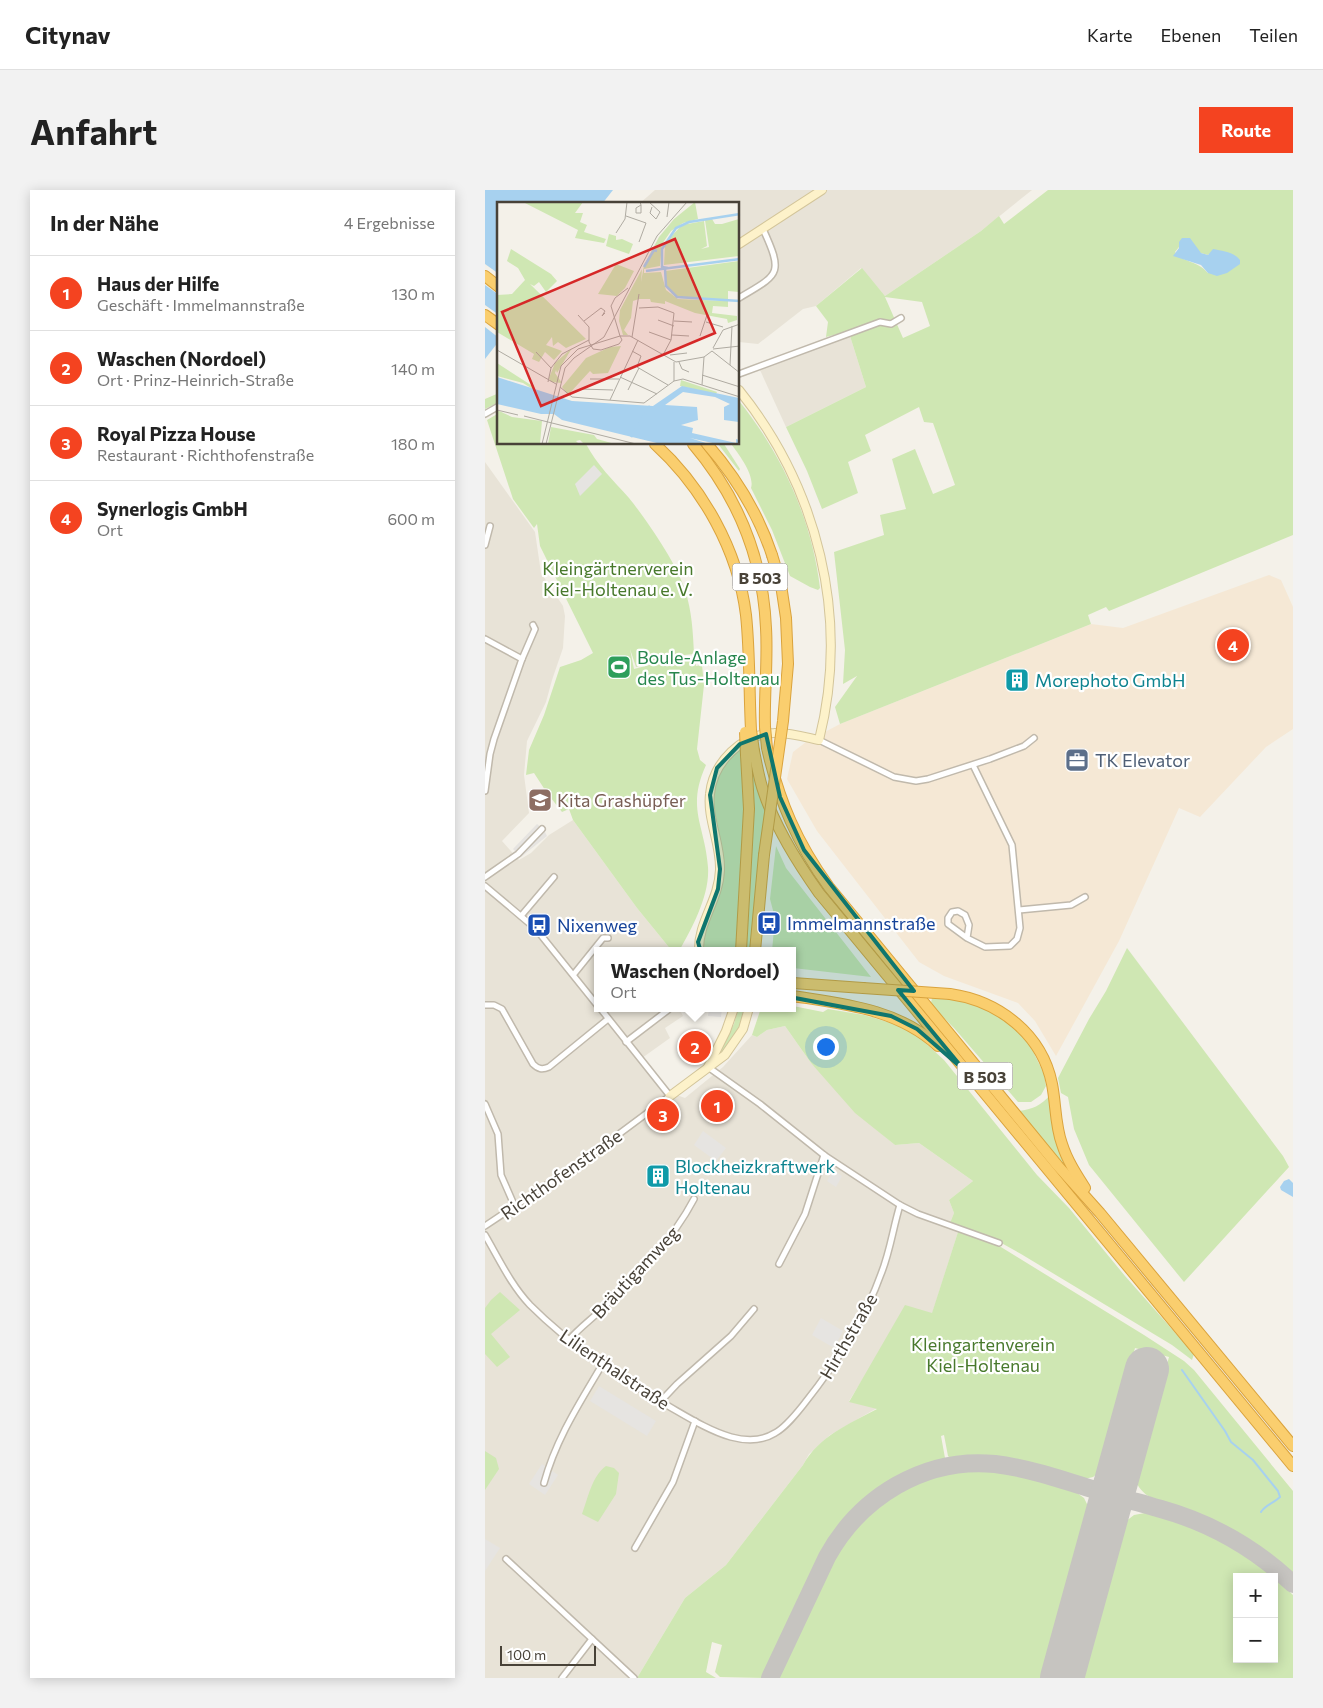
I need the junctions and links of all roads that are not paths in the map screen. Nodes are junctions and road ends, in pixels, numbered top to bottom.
1 (822, 190) edge
2 (763, 228) junction
3 (740, 243) edge
4 (485, 276) edge
5 (497, 285) edge
6 (740, 297) edge
7 (485, 315) edge
8 (901, 318) dead end
9 (497, 324) edge
10 (740, 374) edge
11 (740, 391) edge
12 (497, 407) edge
13 (485, 414) edge
14 (656, 445) edge
15 (694, 445) edge
16 (708, 445) edge
17 (490, 526) dead end
18 (485, 545) edge
19 (533, 625) dead end
20 (485, 639) edge
21 (522, 659) junction
22 (1034, 738) dead end
23 (819, 740) junction
24 (750, 753) junction
25 (973, 765) junction
26 (485, 791) edge
27 (542, 829) dead end
28 (485, 877) edge
29 (554, 877) dead end
30 (485, 886) edge
31 (1085, 897) dead end
32 (1019, 910) junction
33 (521, 916) junction
34 (608, 938) dead end
35 (967, 938) junction
36 (596, 947) edge
37 (699, 947) edge
38 (741, 947) edge
39 (755, 947) edge
40 (594, 949) edge
41 (574, 974) junction
42 (796, 982) edge
43 (796, 997) edge
44 (594, 1001) edge
45 (485, 1005) edge
46 (603, 1012) edge
47 (665, 1012) edge
48 (733, 1012) edge
49 (748, 1012) edge
50 (608, 1019) junction
51 (626, 1042) junction
52 (708, 1066) junction
53 (965, 1070) junction
54 (669, 1096) junction
55 (485, 1104) edge
56 (824, 1155) junction
57 (694, 1199) dead end
58 (901, 1205) junction
59 (515, 1207) junction
60 (1100, 1212) junction
61 (485, 1226) edge
62 (485, 1235) edge
63 (999, 1243) dead end
64 (779, 1264) dead end
65 (754, 1309) dead end
66 (569, 1340) junction
67 (602, 1365) junction
68 (661, 1402) junction
69 (695, 1421) junction
70 (757, 1440) joint
71 (1293, 1446) edge
72 (1293, 1466) edge
73 (544, 1483) dead end
74 (635, 1548) dead end
75 (506, 1559) dead end
76 (592, 1639) junction
77 (562, 1678) edge
78 (634, 1678) edge

1 - 2 street
2 - 3 street
2 - 6 street
4 - 5 highway
7 - 9 highway
8 - 10 street
11 - 23 street
12 - 13 street
14 - 24 highway, B 503, bridge
15 - 60 highway, B 503, bridge
16 - 39 highway, B 503, bridge
17 - 18 street
19 - 21 street
20 - 21 street
21 - 26 street
22 - 25 street
23 - 25 street
23 - 37 street
24 - 38 highway
24 - 53 highway, B 503
25 - 32 street
27 - 28 street
29 - 33 street
30 - 33 street
31 - 32 street
32 - 35 street
33 - 41 street
34 - 36 street
35 - 35 street
40 - 41 street
41 - 44 street
42 - 60 highway, bridge
43 - 53 highway
45 - 50 street
46 - 50 street
47 - 51 street
48 - 52 street
49 - 52 street, Richthofenstraße
50 - 51 street
51 - 54 street
52 - 54 street, Richthofenstraße
52 - 56 street
53 - 72 highway, B 503
54 - 59 street, Richthofenstraße
55 - 59 street
56 - 58 street
56 - 64 street
57 - 66 street, Bräutigamweg
58 - 63 street
58 - 70 street, Hirthstraße
59 - 61 street, Richthofenstraße
60 - 71 highway, B 503
62 - 66 street, Lilienthalstraße
65 - 68 street
66 - 67 street, Lilienthalstraße
67 - 68 street, Lilienthalstraße
67 - 73 street
68 - 69 street, Lilienthalstraße
69 - 70 street, Lilienthalstraße
69 - 74 street
75 - 76 street
76 - 77 street
76 - 78 street

